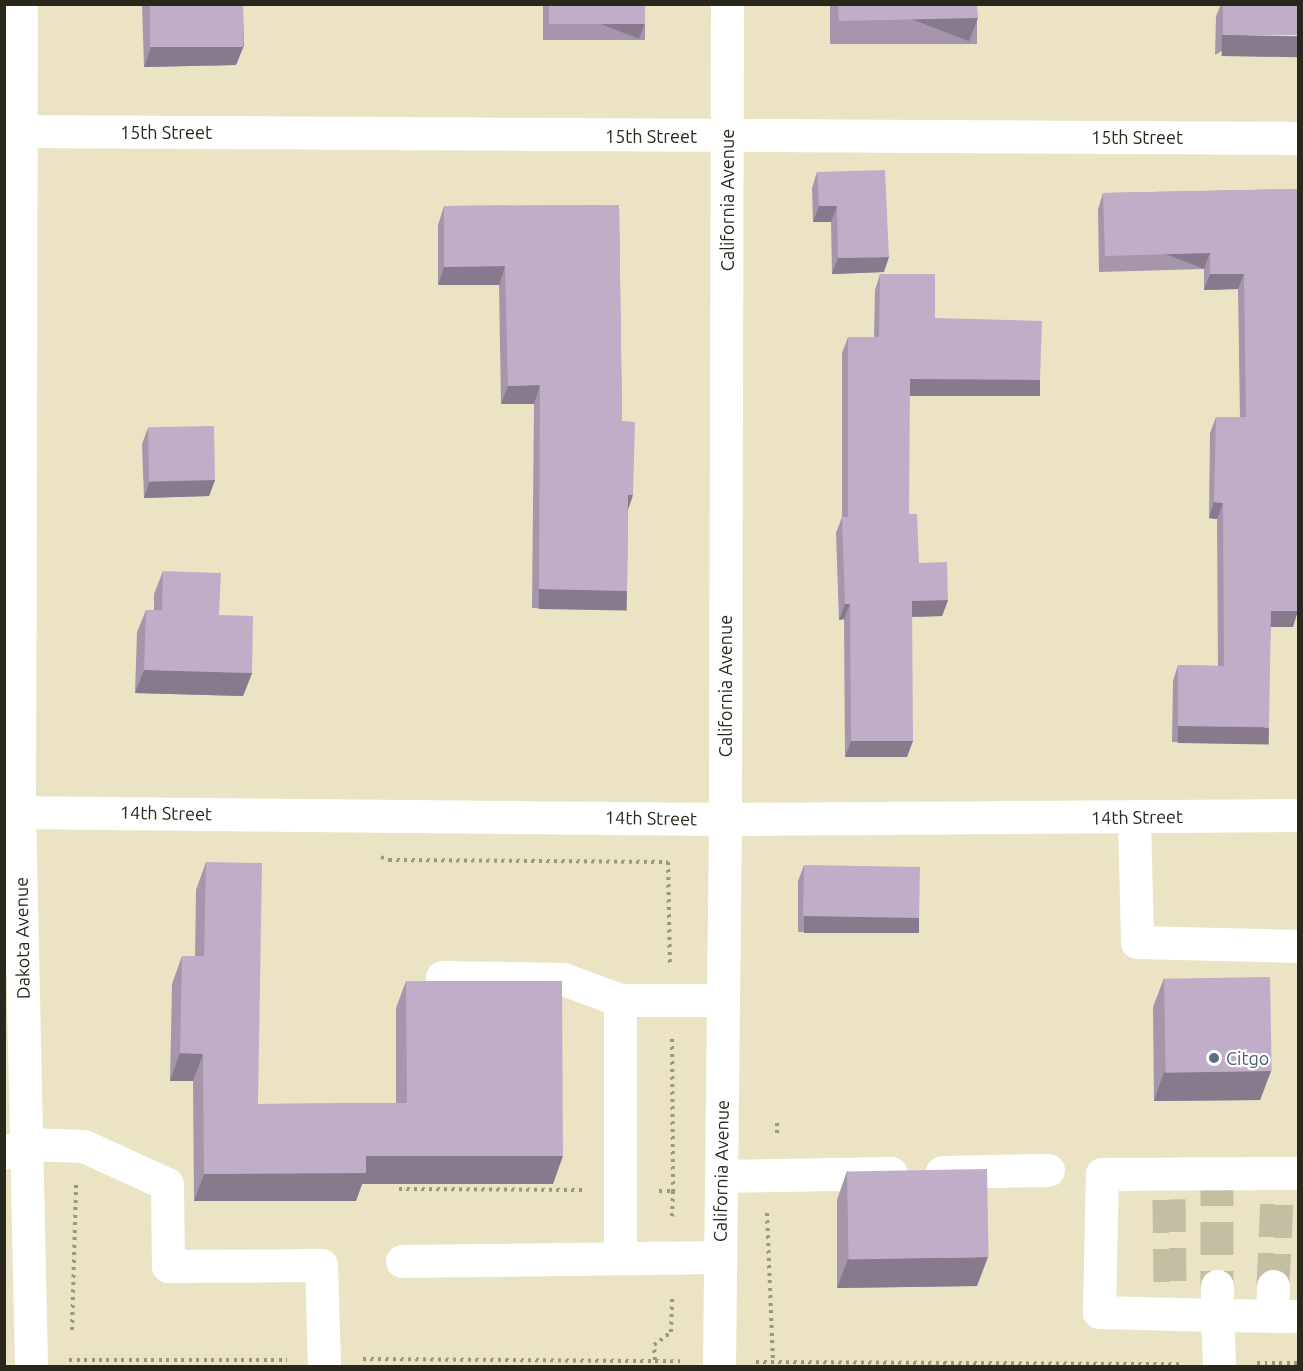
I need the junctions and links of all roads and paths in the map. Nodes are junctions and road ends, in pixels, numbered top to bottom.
1 (21, 4) edge
2 (727, 4) edge
3 (12, 131) edge
4 (727, 136) junction
5 (1299, 138) edge
6 (12, 812) edge
7 (1299, 815) edge
8 (1134, 818) junction
9 (725, 819) junction
10 (374, 854) dead end
11 (1299, 946) edge
12 (13, 963) edge
13 (442, 977) dead end
14 (620, 1000) junction
15 (671, 1000) junction
16 (723, 1000) junction
17 (16, 1148) edge
18 (1048, 1170) dead end
19 (773, 1175) junction
20 (721, 1176) junction
21 (76, 1178) dead end
22 (1285, 1181) edge
23 (673, 1191) dead end
24 (17, 1240) edge
25 (620, 1257) junction
26 (720, 1257) junction
27 (402, 1261) dead end
28 (1218, 1300) junction
29 (1281, 1306) edge
30 (72, 1338) dead end
31 (72, 1349) dead end
32 (72, 1360) junction
33 (773, 1362) junction
34 (324, 1363) edge
35 (1299, 1363) edge
36 (31, 1364) edge
37 (719, 1364) edge
38 (1219, 1365) edge

1 - 3 street, Dakota Avenue
2 - 4 street, California Avenue
3 - 4 street, 15th Street
3 - 6 street, Dakota Avenue
4 - 5 street, 15th Street
4 - 9 street, California Avenue
6 - 9 street, 14th Street
6 - 12 street, Dakota Avenue
7 - 8 street, 14th Street
8 - 9 street, 14th Street
8 - 11 street
9 - 16 street, California Avenue
10 - 15 path
12 - 17 street, Dakota Avenue
13 - 14 street
14 - 15 street
14 - 25 street
15 - 16 street
15 - 23 path
16 - 20 street, California Avenue
17 - 24 street, Dakota Avenue
17 - 34 street
18 - 19 street
19 - 20 street
19 - 33 path
20 - 26 street, California Avenue
21 - 30 path
22 - 28 street
24 - 36 street, Dakota Avenue
25 - 26 street
25 - 27 street
26 - 37 street, California Avenue
28 - 29 street
28 - 38 street
31 - 32 path
32 - 34 path
32 - 36 path
33 - 37 path
33 - 38 path
34 - 37 path
35 - 38 path

